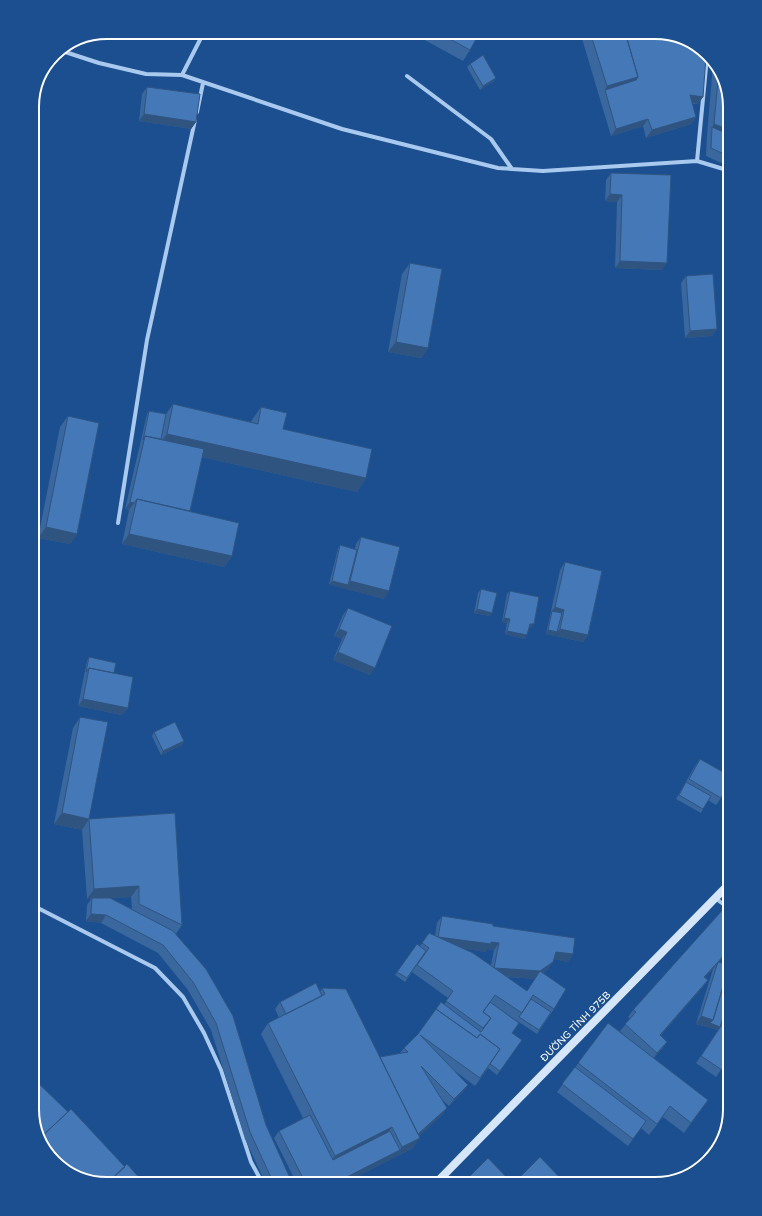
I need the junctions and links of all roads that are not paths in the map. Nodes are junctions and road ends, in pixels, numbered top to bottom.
1 (200, 39) edge
2 (67, 53) edge
3 (706, 63) edge
4 (182, 75) junction
5 (407, 76) dead end
6 (203, 83) junction
7 (697, 161) junction
8 (512, 169) junction
9 (723, 169) edge
10 (118, 522) dead end
11 (723, 890) edge
12 (715, 898) junction
13 (723, 904) edge
14 (39, 909) edge
15 (259, 1177) edge
16 (442, 1177) edge

1 - 4 street
2 - 4 street
3 - 7 street
4 - 6 street
5 - 8 street
6 - 8 street
6 - 10 street
7 - 8 street
7 - 9 street
11 - 12 main road, ĐƯỜNG TỈNH 975B
12 - 13 street
12 - 16 main road, ĐƯỜNG TỈNH 975B
14 - 15 street

